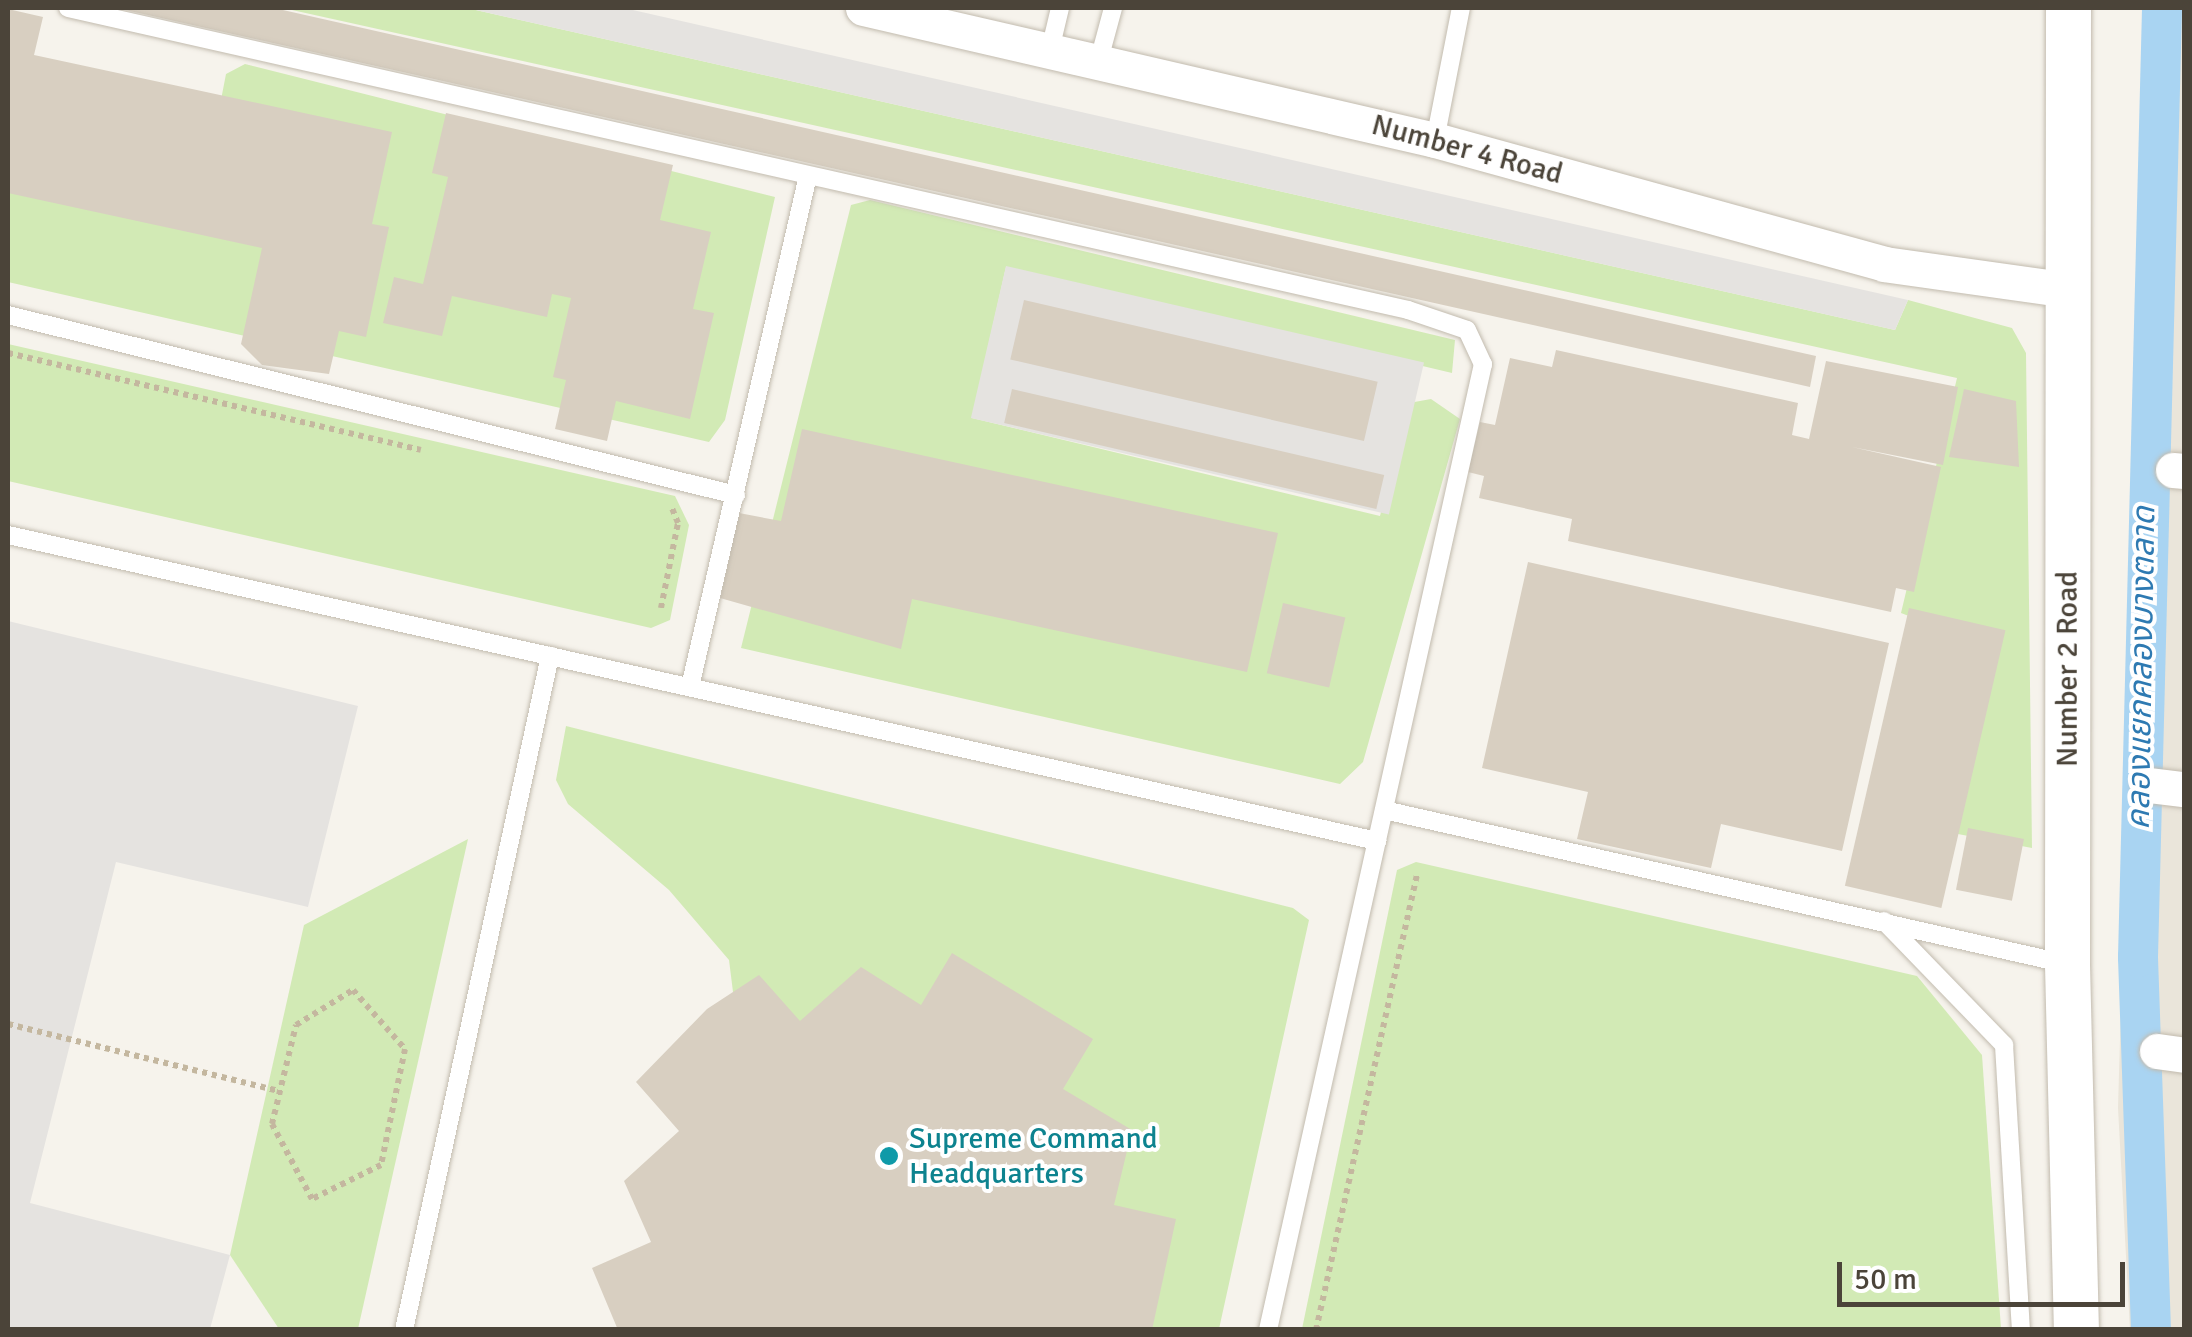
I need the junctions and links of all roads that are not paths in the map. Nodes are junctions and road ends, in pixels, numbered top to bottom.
1 (68, 8) edge
2 (863, 8) edge
3 (1060, 8) edge
4 (1113, 8) edge
5 (1461, 8) edge
6 (2068, 8) edge
7 (1050, 50) junction
8 (1099, 60) junction
9 (1434, 140) junction
10 (808, 180) junction
11 (2070, 290) junction
12 (8, 315) edge
13 (736, 495) junction
14 (8, 536) edge
15 (550, 656) junction
16 (690, 687) junction
17 (2149, 786) dead end
18 (2184, 789) edge
19 (1384, 810) junction
20 (1377, 841) junction
21 (1884, 921) junction
22 (2067, 964) junction
23 (404, 1330) edge
24 (1268, 1330) edge
25 (2020, 1330) edge
26 (2076, 1330) edge

1 - 10 lane
2 - 7 street, Number 4 Road
3 - 7 lane
4 - 8 lane
5 - 9 lane
6 - 11 street, Number 2 Road
7 - 8 street, Number 4 Road
8 - 9 street, Number 4 Road
9 - 11 street, Number 4 Road
10 - 13 lane
10 - 19 lane
11 - 22 street, Number 2 Road
12 - 13 lane
13 - 16 lane
14 - 15 lane
15 - 16 lane
15 - 23 lane
16 - 20 lane
17 - 18 street
19 - 20 lane
19 - 21 lane
20 - 24 lane
21 - 22 lane
21 - 25 lane
22 - 26 street, Number 2 Road

